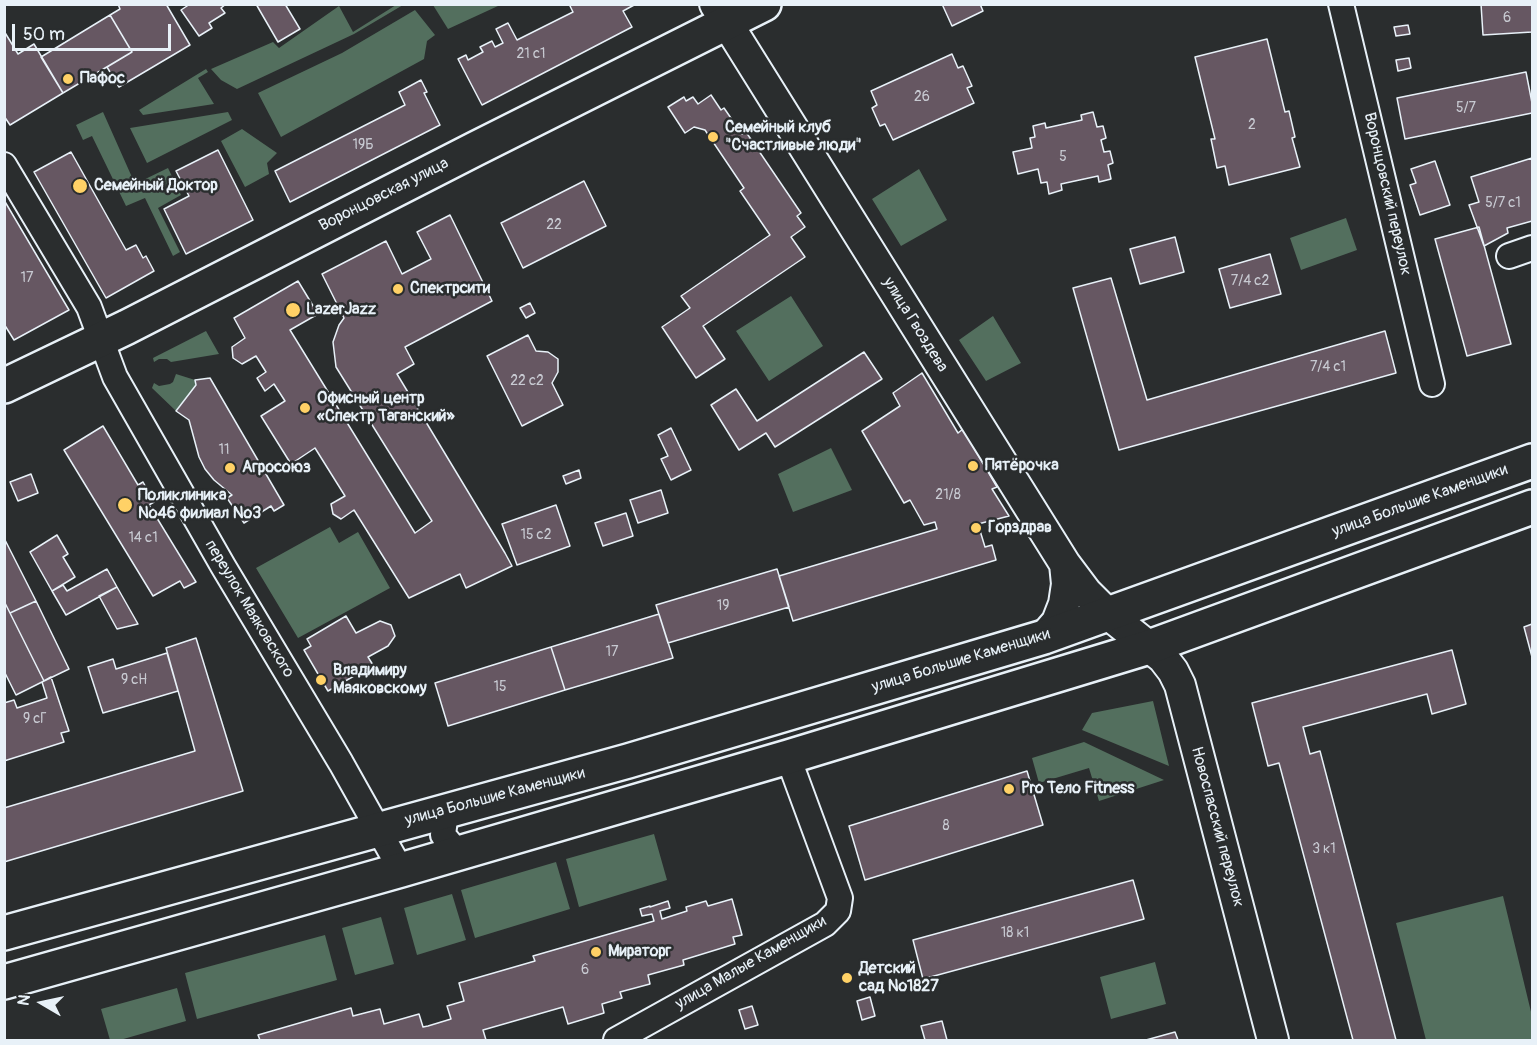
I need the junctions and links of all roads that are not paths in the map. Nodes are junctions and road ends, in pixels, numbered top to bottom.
1 (764, 4) edge
2 (1341, 4) edge
3 (720, 14) edge
4 (4, 165) edge
5 (1533, 248) edge
6 (1509, 256) dead end
7 (100, 340) junction
8 (1432, 384) dead end
9 (4, 386) edge
10 (1533, 460) edge
11 (1533, 507) edge
12 (1065, 564) junction
13 (1206, 625) junction
14 (1129, 631) junction
15 (1044, 637) junction
16 (1180, 685) junction
17 (788, 757) junction
18 (458, 808) junction
19 (379, 830) junction
20 (470, 850) junction
21 (401, 870) junction
22 (4, 933) edge
23 (4, 982) edge
24 (616, 1041) edge
25 (1273, 1041) edge

1 - 3 main road, Воронцовская улица
2 - 8 street, Воронцовский переулок
3 - 7 main road, Воронцовская улица
3 - 12 street, улица Гвоздева
4 - 7 street, переулок Маяковского
5 - 6 street
7 - 9 main road, Воронцовская улица
7 - 19 street, переулок Маяковского
10 - 14 main road, улица Большие Каменщики
11 - 13 main road, улица Большие Каменщики
12 - 14 street, улица Гвоздева
12 - 15 street
13 - 14 main road, улица Большие Каменщики
13 - 16 street
14 - 15 main road, улица Большие Каменщики
14 - 16 street, Новоспасский переулок
14 - 17 main road, улица Большие Каменщики
15 - 18 main road, улица Большие Каменщики
16 - 25 street, Новоспасский переулок
17 - 20 main road, улица Большие Каменщики
17 - 24 street, улица Малые Каменщики
18 - 19 main road, улица Большие Каменщики
18 - 20 street
19 - 21 street
19 - 22 main road, улица Большие Каменщики
20 - 21 main road, улица Большие Каменщики
21 - 23 main road, улица Большие Каменщики

